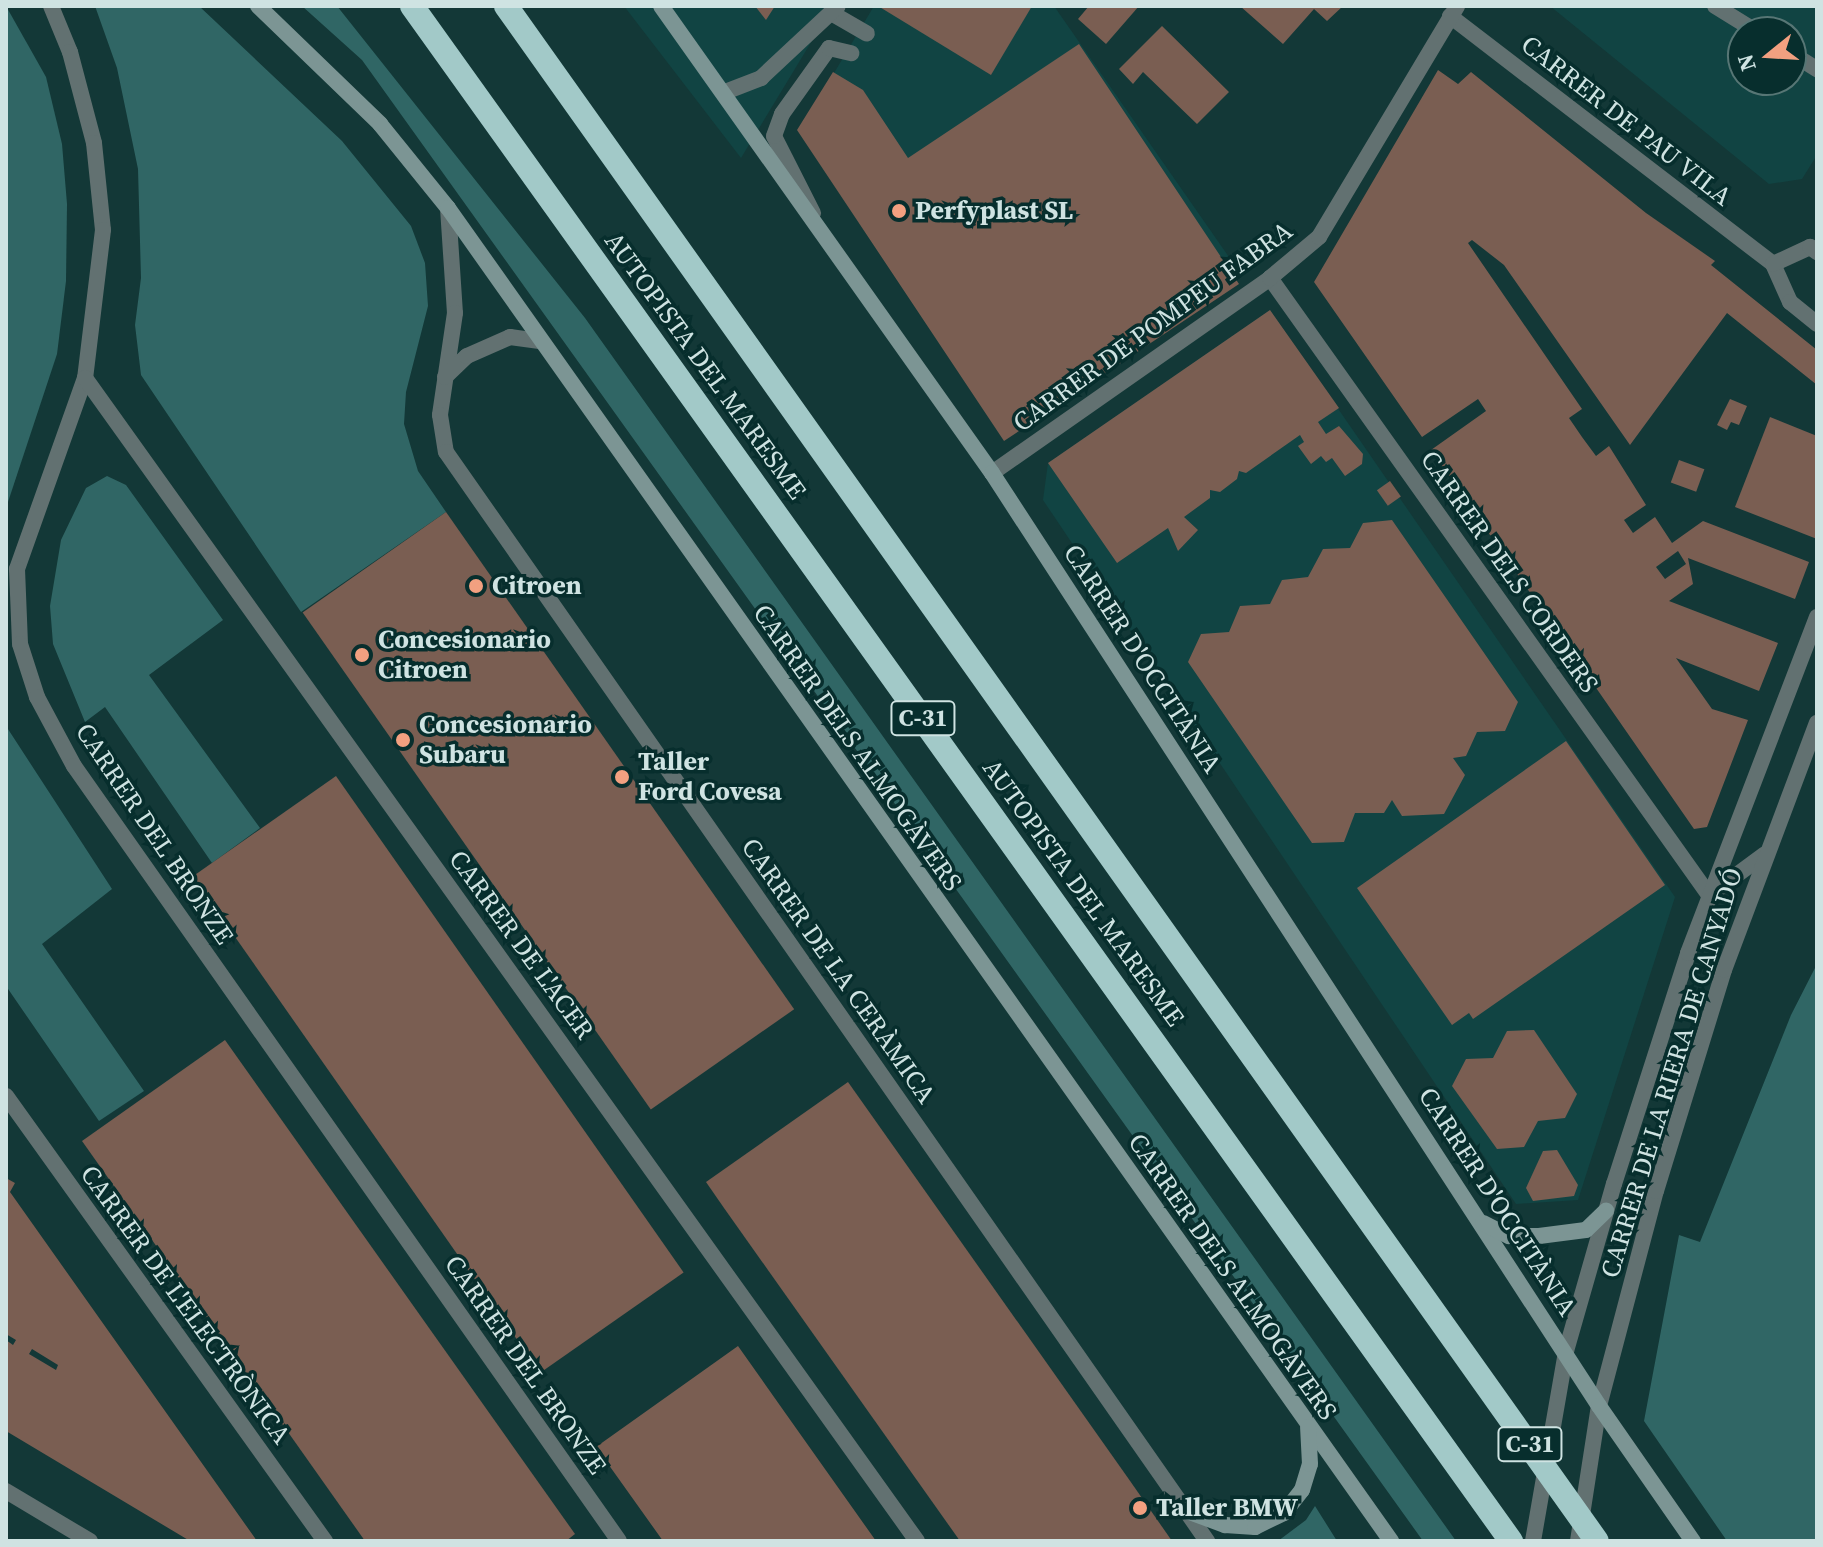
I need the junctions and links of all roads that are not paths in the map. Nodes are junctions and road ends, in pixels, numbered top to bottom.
1 (51, 6) edge
2 (258, 6) edge
3 (412, 6) edge
4 (506, 6) edge
5 (661, 6) edge
6 (836, 10) edge
7 (1453, 11) edge
8 (867, 34) dead end
9 (851, 53) dead end
10 (725, 92) junction
11 (448, 208) junction
12 (819, 226) junction
13 (1815, 244) edge
14 (1773, 264) junction
15 (1270, 278) junction
16 (1817, 324) edge
17 (540, 341) junction
18 (445, 377) junction
19 (85, 378) junction
20 (992, 473) junction
21 (1817, 617) edge
22 (1817, 723) edge
23 (1765, 854) junction
24 (1709, 895) junction
25 (6, 1096) edge
26 (1606, 1211) junction
27 (1482, 1223) junction
28 (1566, 1351) junction
29 (1599, 1406) junction
30 (1308, 1425) junction
31 (6, 1491) edge
32 (1184, 1510) junction
33 (1385, 1536) edge
34 (90, 1541) edge
35 (325, 1541) edge
36 (619, 1541) edge
37 (917, 1541) edge
38 (1207, 1541) edge
39 (1511, 1541) edge
40 (1533, 1541) edge
41 (1578, 1541) edge
42 (1597, 1541) edge
43 (1693, 1541) edge

1 - 19 street, CARRER DEL BRONZE
2 - 11 street, CARRER DELS ALMOGÀVERS
3 - 39 highway, AUTOPISTA DEL MARESME / C-31
4 - 42 highway, AUTOPISTA DEL MARESME / C-31
5 - 10 street, CARRER D'OCCITÀNIA
6 - 8 street
6 - 10 street
7 - 14 street, CARRER DE PAU VILA
7 - 15 street, CARRER DE POMPEU FABRA
9 - 12 street
10 - 12 street, CARRER D'OCCITÀNIA
11 - 17 street, CARRER DELS ALMOGÀVERS
11 - 18 street, CARRER DE LA CERÀMICA
12 - 20 street, CARRER D'OCCITÀNIA
13 - 14 street
14 - 16 street, CARRER DE PAU VILA
15 - 20 street, CARRER DE POMPEU FABRA
15 - 24 street, CARRER DELS CORDERS
17 - 18 street
17 - 30 street, CARRER DELS ALMOGÀVERS
18 - 32 street, CARRER DE LA CERÀMICA
19 - 36 street, CARRER DEL BRONZE
19 - 37 street, CARRER DE L'ACER
20 - 27 street, CARRER D'OCCITÀNIA
21 - 24 street, CARRER DE LA RIERA DE CANYADÓ
22 - 23 street, CARRER DE LA RIERA DE CANYADÓ
23 - 24 street, CARRER DE LA RIERA DE CANYADÓ
23 - 29 street, CARRER DE LA RIERA DE CANYADÓ
24 - 26 street, CARRER DE LA RIERA DE CANYADÓ
25 - 35 street, CARRER DE L'ELECTRÒNICA
26 - 27 street
26 - 28 street, CARRER DE LA RIERA DE CANYADÓ
27 - 28 street, CARRER D'OCCITÀNIA
28 - 29 street, CARRER D'OCCITÀNIA
28 - 40 street, CARRER DE LA RIERA DE CANYADÓ
29 - 41 street, CARRER DE LA RIERA DE CANYADÓ
29 - 43 street, CARRER D'OCCITÀNIA
30 - 32 street
30 - 33 street, CARRER DELS ALMOGÀVERS
31 - 34 street
32 - 38 street, CARRER DE LA CERÀMICA

